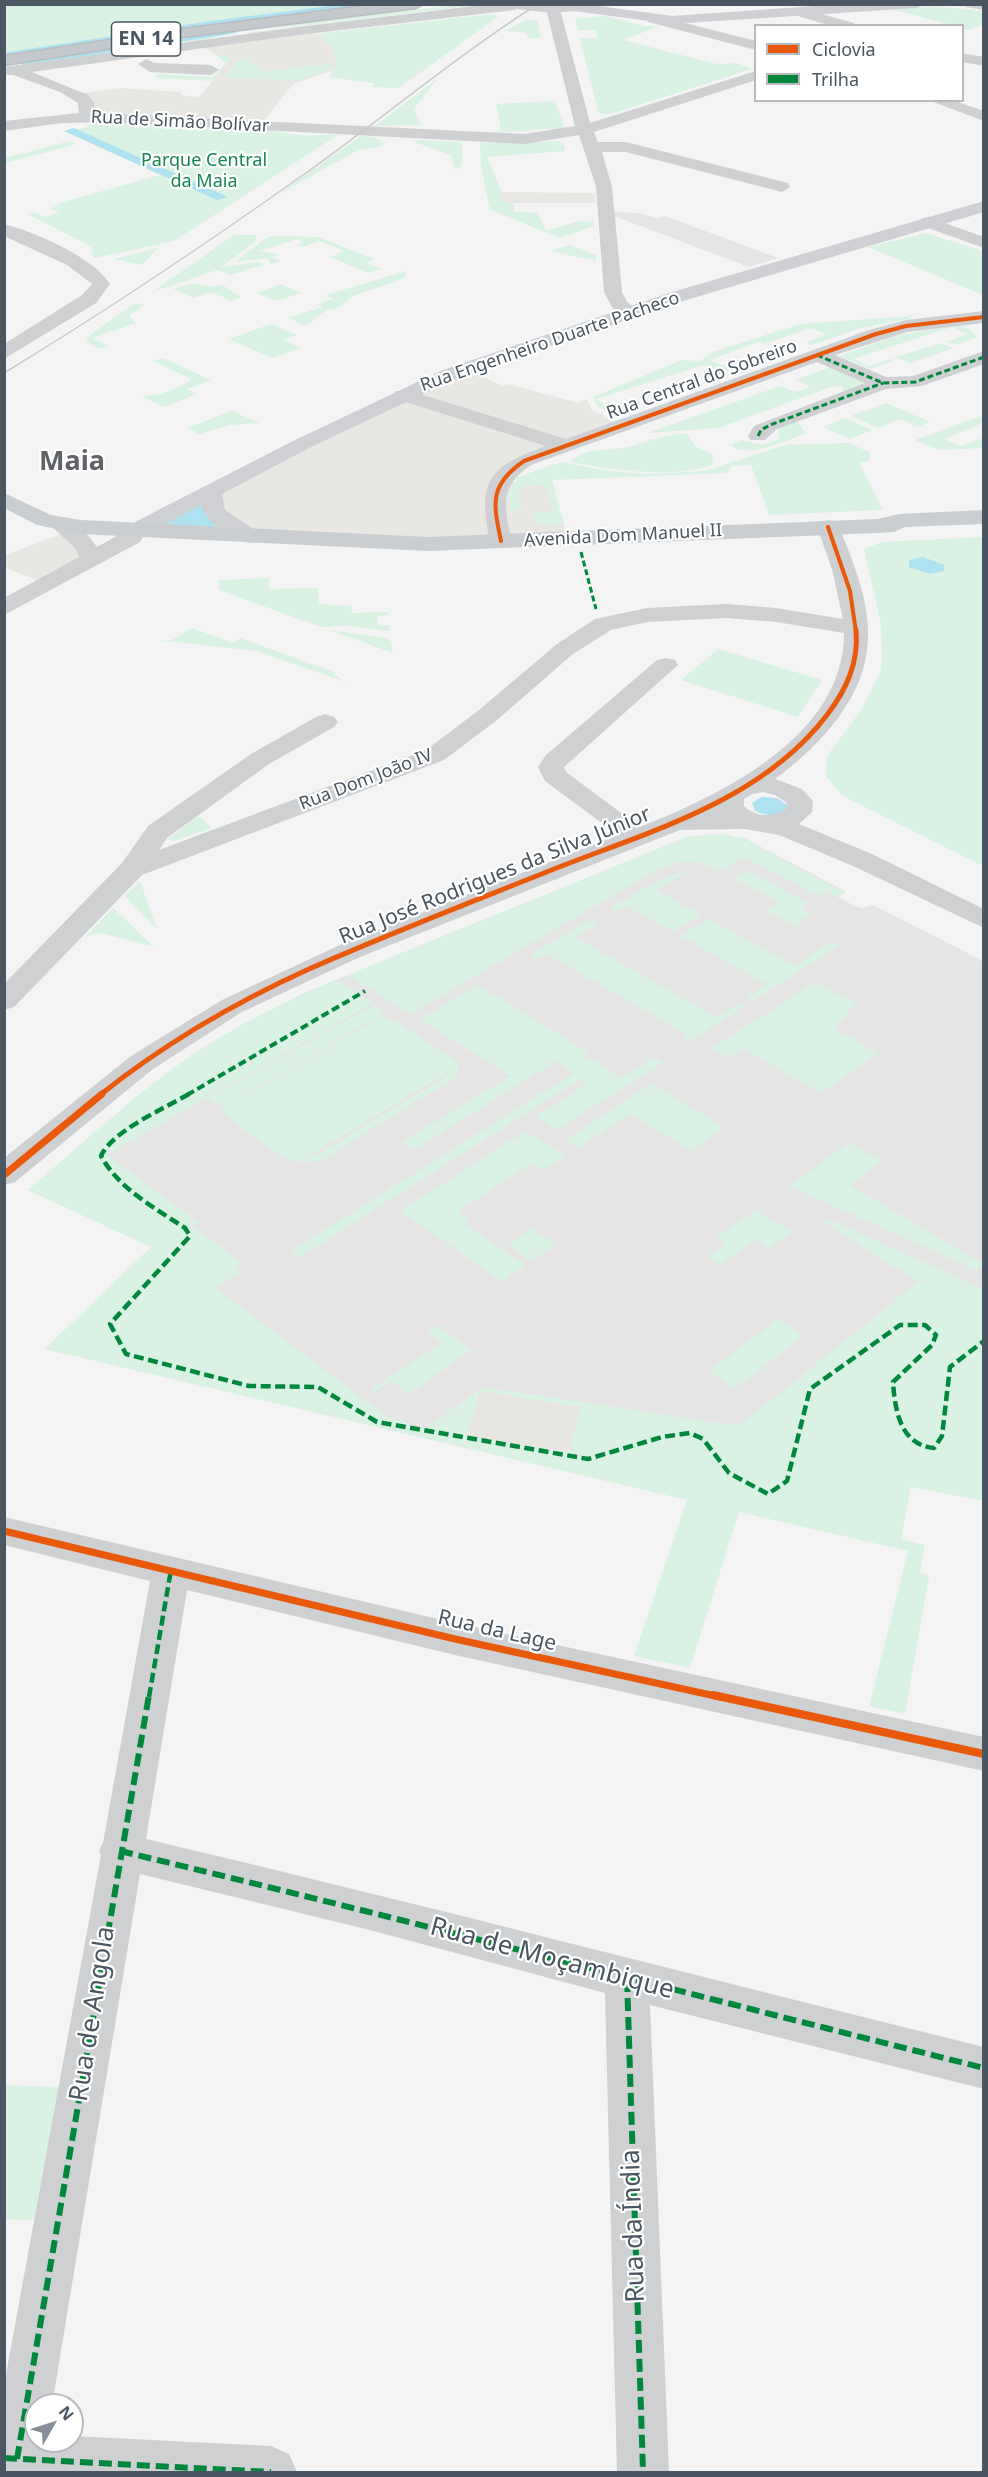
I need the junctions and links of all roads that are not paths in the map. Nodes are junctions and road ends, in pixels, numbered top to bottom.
1 (394, 4) edge
2 (416, 4) edge
3 (594, 4) edge
4 (611, 4) edge
5 (916, 4) edge
6 (971, 4) edge
7 (511, 5) edge
8 (984, 6) edge
9 (579, 8) junction
10 (553, 9) junction
11 (625, 12) junction
12 (800, 12) junction
13 (334, 14) junction
14 (653, 19) junction
15 (842, 24) edge
16 (203, 44) junction
17 (754, 45) edge
18 (132, 54) junction
19 (964, 57) edge
20 (984, 62) edge
21 (72, 64) junction
22 (5, 66) edge
23 (211, 70) dead end
24 (754, 76) edge
25 (68, 90) junction
26 (941, 102) edge
27 (984, 116) edge
28 (87, 117) junction
29 (4, 126) edge
30 (583, 130) junction
31 (592, 147) junction
32 (782, 187) dead end
33 (984, 206) edge
34 (928, 222) junction
35 (4, 229) edge
36 (984, 243) edge
37 (631, 312) junction
38 (984, 317) edge
39 (4, 335) edge
40 (28, 339) junction
41 (4, 353) edge
42 (818, 355) junction
43 (984, 357) edge
44 (883, 383) junction
45 (403, 395) junction
46 (758, 436) dead end
47 (564, 445) junction
48 (211, 493) junction
49 (4, 500) edge
50 (984, 517) edge
51 (61, 525) junction
52 (894, 525) junction
53 (984, 525) edge
54 (828, 527) junction
55 (137, 530) junction
56 (250, 537) junction
57 (501, 541) junction
58 (91, 560) junction
59 (4, 608) edge
60 (856, 628) junction
61 (666, 665) dead end
62 (326, 723) dead end
63 (810, 739) junction
64 (738, 790) junction
65 (801, 806) junction
66 (757, 822) junction
67 (667, 824) junction
68 (636, 836) junction
69 (845, 851) junction
70 (132, 869) junction
71 (984, 920) edge
72 (4, 1001) edge
73 (4, 1175) edge
74 (4, 1531) edge
75 (171, 1570) junction
76 (984, 1754) edge
77 (120, 1851) junction
78 (627, 1979) junction
79 (984, 2068) edge
80 (11, 2459) edge
81 (271, 2472) edge
82 (643, 2472) edge

1 - 22 highway, EN 14
2 - 13 highway, EN 14
3 - 9 main road
4 - 11 main road
5 - 12 main road
6 - 8 main road
7 - 10 main road
7 - 16 street
9 - 10 main road
9 - 11 main road
10 - 30 street
11 - 14 main road
12 - 14 main road
12 - 15 street
13 - 16 highway
13 - 22 highway, EN 14
14 - 17 street
16 - 18 street
18 - 21 street
18 - 23 street
19 - 20 street
21 - 22 street
21 - 25 street
22 - 25 street
24 - 30 street, Rua de Simão Bolívar
25 - 28 street
26 - 27 street
28 - 29 street, Rua de Simão Bolívar
28 - 30 street, Rua de Simão Bolívar
30 - 31 street
31 - 32 street
31 - 37 street
33 - 34 main road, Rua Engenheiro Duarte Pacheco
34 - 36 street
34 - 37 main road, Rua Engenheiro Duarte Pacheco
35 - 40 street
37 - 45 main road, Rua Engenheiro Duarte Pacheco
38 - 42 street, Rua Central do Sobreiro
39 - 40 street
40 - 41 street
42 - 44 street
42 - 47 street, Rua Central do Sobreiro
43 - 44 street
44 - 46 street
45 - 47 street
45 - 48 main road, Rua Engenheiro Duarte Pacheco
47 - 57 street, Rua Central do Sobreiro
48 - 55 main road, Rua Engenheiro Duarte Pacheco
48 - 56 main road
49 - 51 main road, Avenida Dom Manuel II
50 - 52 main road, Avenida Dom Manuel II
51 - 55 main road, Avenida Dom Manuel II
51 - 58 street
52 - 53 main road, Avenida Dom Manuel II
52 - 54 main road, Avenida Dom Manuel II
54 - 57 main road, Avenida Dom Manuel II
54 - 60 street, Rua José Rodrigues da Silva Júnior
55 - 56 main road, Avenida Dom Manuel II
55 - 58 street
56 - 57 main road, Avenida Dom Manuel II
58 - 59 street
60 - 63 street, Rua José Rodrigues da Silva Júnior
60 - 70 street, Rua Dom João IV
61 - 68 street
62 - 70 street
63 - 64 street, Rua José Rodrigues da Silva Júnior
63 - 65 street, Rua José Rodrigues da Silva Júnior
64 - 65 street, Rua José Rodrigues da Silva Júnior
64 - 66 street
64 - 67 street, Rua José Rodrigues da Silva Júnior
65 - 66 street, Rua José Rodrigues da Silva Júnior
65 - 69 street
66 - 67 street, Rua José Rodrigues da Silva Júnior
66 - 69 street
67 - 68 street, Rua José Rodrigues da Silva Júnior
68 - 73 street, Rua José Rodrigues da Silva Júnior
69 - 71 street
70 - 72 street, Rua Dom João IV
74 - 75 street, Rua da Lage
75 - 76 street, Rua da Lage
75 - 77 street, Rua de Angola
77 - 78 street, Rua de Moçambique
77 - 80 street, Rua de Angola
78 - 79 street, Rua de Moçambique
78 - 82 street, Rua da Índia
80 - 81 street

